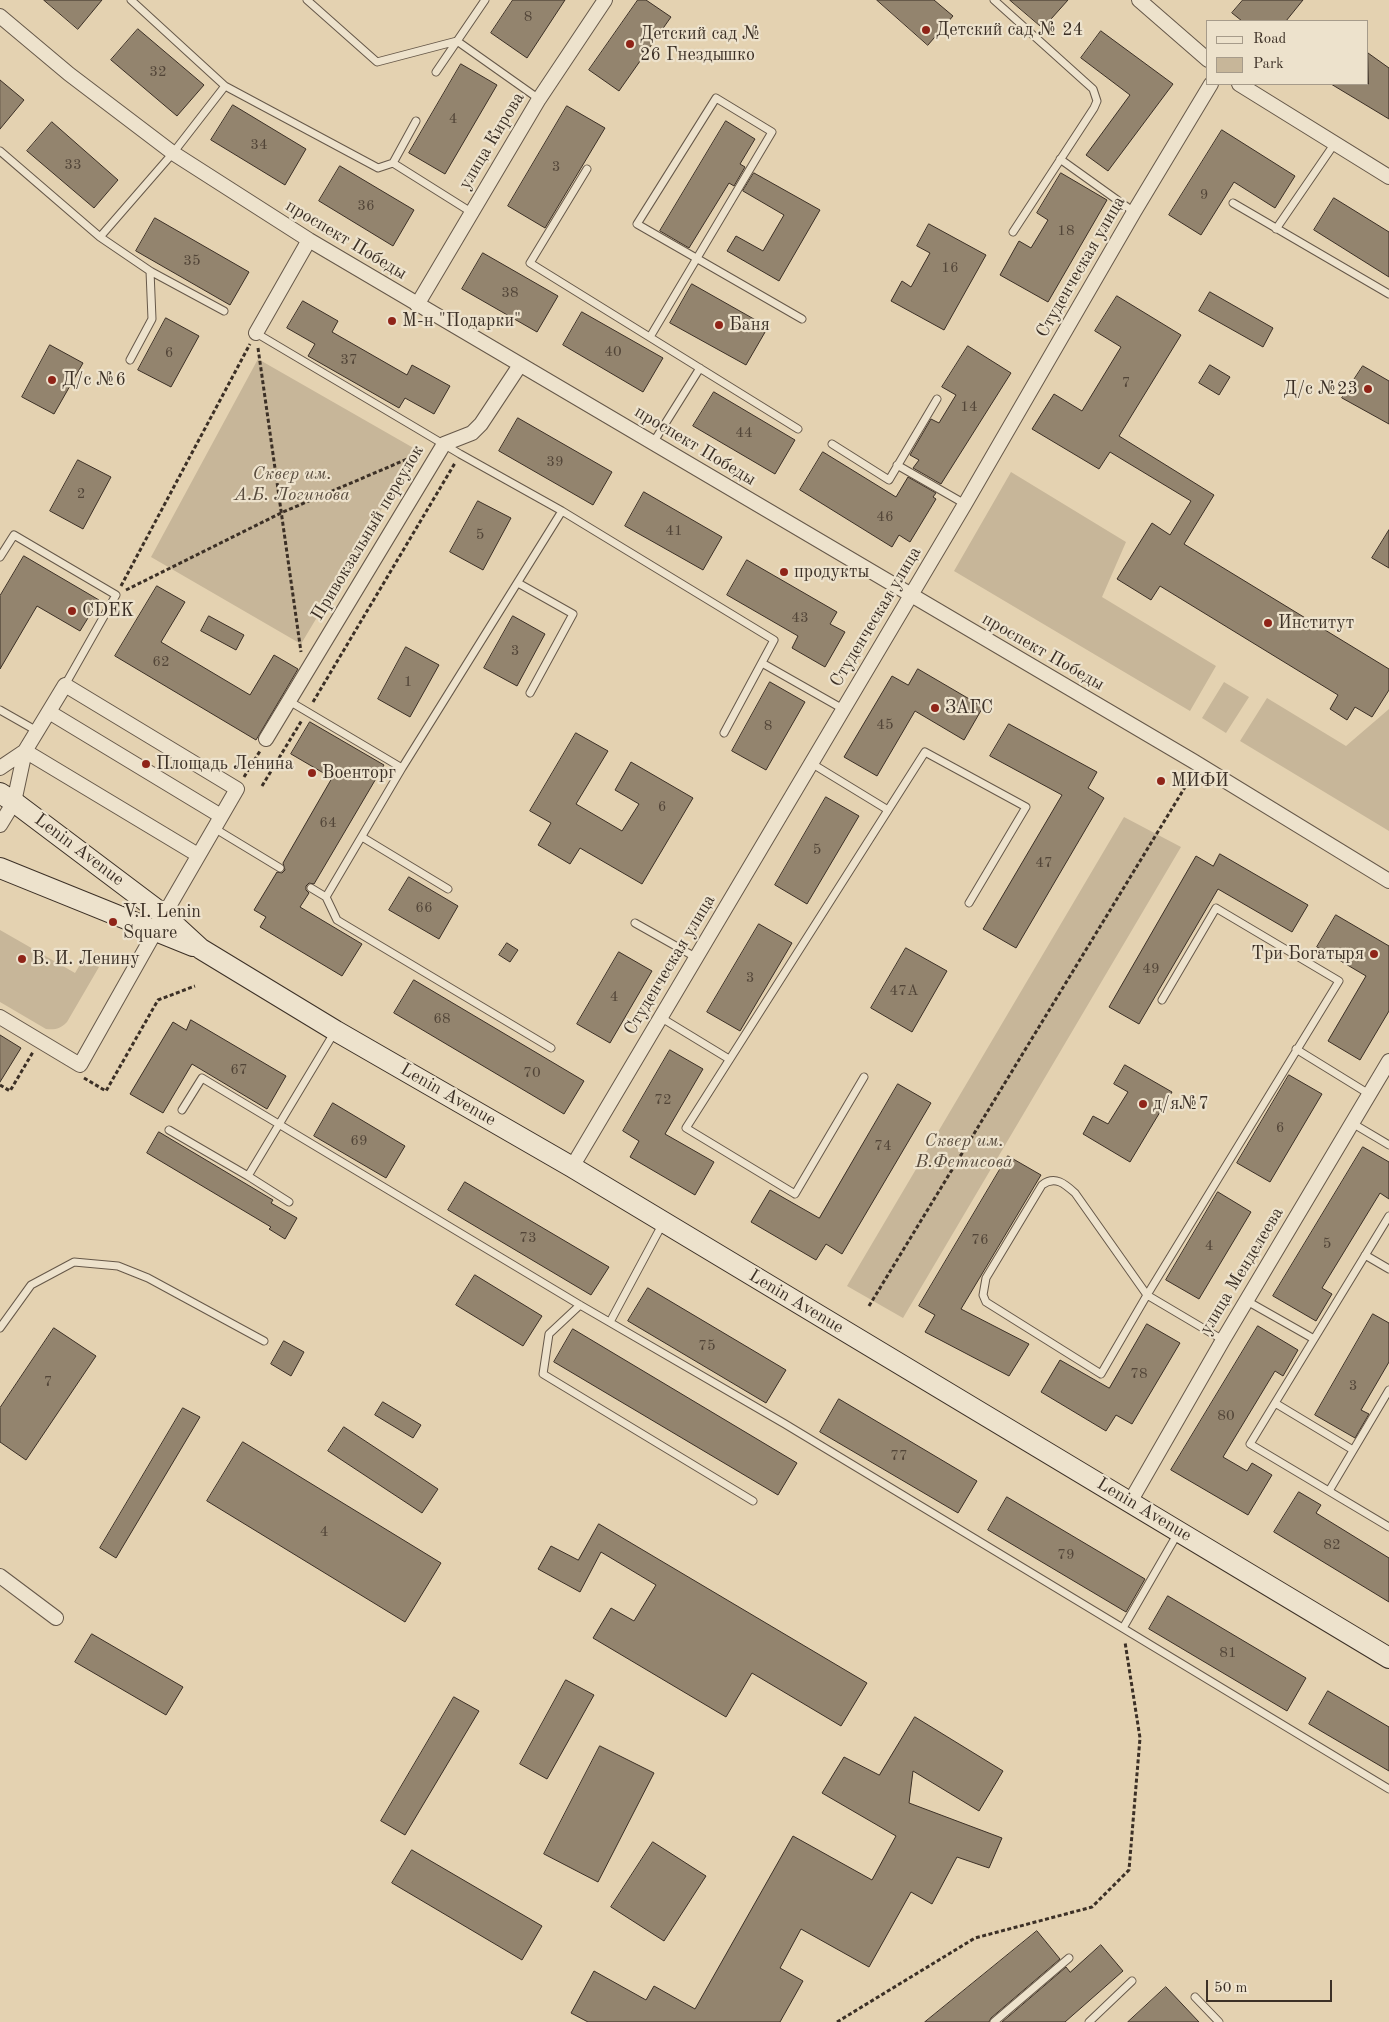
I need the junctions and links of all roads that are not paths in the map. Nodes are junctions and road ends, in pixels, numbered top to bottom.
1 (131, 0) edge
2 (307, 0) edge
3 (485, 0) edge
4 (605, 0) edge
5 (994, 0) edge
6 (1139, 0) edge
7 (0, 16) edge
8 (457, 41) junction
9 (1206, 58) edge
10 (436, 72) dead end
11 (1209, 85) edge
12 (1241, 85) edge
13 (225, 86) junction
14 (539, 99) junction
15 (416, 121) dead end
16 (1335, 143) junction
17 (0, 151) edge
18 (174, 153) junction
19 (1060, 159) junction
20 (392, 163) junction
21 (586, 169) dead end
22 (1389, 177) edge
23 (1233, 203) dead end
24 (471, 212) junction
25 (1134, 212) junction
26 (1276, 229) junction
27 (1013, 232) dead end
28 (100, 237) junction
29 (309, 240) junction
30 (696, 259) junction
31 (150, 270) junction
32 (1389, 294) edge
33 (417, 305) junction
34 (224, 311) dead end
35 (802, 319) dead end
36 (256, 333) joint
37 (650, 337) junction
38 (130, 360) dead end
39 (520, 365) junction
40 (700, 368) junction
41 (937, 399) dead end
42 (798, 429) dead end
43 (653, 443) junction
44 (444, 444) junction
45 (832, 444) dead end
46 (897, 466) junction
47 (965, 504) junction
48 (562, 511) junction
49 (0, 557) edge
50 (518, 583) junction
51 (910, 596) junction
52 (762, 664) junction
53 (64, 684) junction
54 (530, 693) dead end
55 (289, 701) junction
56 (843, 709) junction
57 (0, 710) edge
58 (49, 712) junction
59 (38, 731) junction
60 (724, 733) dead end
61 (266, 739) road end
62 (25, 751) junction
63 (811, 763) junction
64 (0, 768) edge
65 (402, 768) junction
66 (7, 797) edge
67 (888, 810) junction
68 (221, 816) junction
69 (0, 825) edge
70 (214, 828) junction
71 (362, 837) junction
72 (198, 855) junction
73 (0, 868) edge
74 (280, 868) dead end
75 (1389, 881) edge
76 (312, 888) dead end
77 (448, 889) dead end
78 (326, 897) junction
79 (970, 903) dead end
80 (160, 923) junction
81 (635, 923) dead end
82 (697, 958) junction
83 (1162, 1000) dead end
84 (0, 1017) edge
85 (660, 1017) junction
86 (336, 1031) junction
87 (551, 1048) dead end
88 (1296, 1050) junction
89 (729, 1059) junction
90 (1389, 1061) edge
91 (864, 1077) dead end
92 (1369, 1094) junction
93 (182, 1110) dead end
94 (1352, 1123) junction
95 (278, 1126) junction
96 (169, 1130) dead end
97 (1389, 1145) edge
98 (572, 1167) junction
99 (248, 1176) junction
100 (289, 1202) dead end
101 (1389, 1216) edge
102 (664, 1222) junction
103 (1365, 1255) junction
104 (1389, 1269) edge
105 (1147, 1295) junction
106 (1247, 1301) junction
107 (580, 1305) junction
108 (610, 1322) junction
109 (0, 1328) edge
110 (1314, 1339) junction
111 (1223, 1340) junction
112 (264, 1341) dead end
113 (1389, 1390) edge
114 (1275, 1403) junction
115 (1353, 1450) junction
116 (1329, 1491) junction
117 (753, 1501) dead end
118 (1130, 1502) junction
119 (1389, 1527) edge
120 (1179, 1531) junction
121 (0, 1576) edge
122 (56, 1618) dead end
123 (1123, 1628) junction
124 (1389, 1658) edge
125 (1389, 1789) edge
126 (1069, 1958) dead end
127 (1132, 1981) dead end
128 (1195, 1998) dead end
129 (994, 2022) edge
130 (1089, 2022) edge
131 (1219, 2022) edge

1 - 13 lane
2 - 8 lane
3 - 8 lane
4 - 14 street, улица Кирова
5 - 19 lane
6 - 9 street
7 - 18 street, проспект Победы
8 - 10 lane
8 - 14 lane
11 - 25 street, Студенческая улица
12 - 16 street
13 - 18 lane
13 - 20 lane
14 - 24 street, улица Кирова
15 - 20 lane
16 - 22 street
16 - 26 lane
17 - 28 lane
18 - 28 lane
18 - 29 street, проспект Победы
19 - 25 lane
19 - 27 lane
20 - 24 lane
21 - 37 lane
23 - 26 lane
24 - 33 street, улица Кирова
25 - 47 street, Студенческая улица
26 - 32 lane
28 - 31 lane
29 - 33 street, проспект Победы
29 - 36 street
30 - 30 lane
30 - 35 lane
30 - 37 lane
31 - 34 lane
31 - 38 lane
33 - 39 street, проспект Победы
36 - 44 lane
37 - 40 lane
39 - 43 street, проспект Победы
39 - 44 street, Привокзальный переулок
40 - 42 lane
40 - 43 lane
41 - 46 lane
43 - 51 street, проспект Победы
44 - 48 lane
44 - 55 street, Привокзальный переулок
45 - 46 lane
46 - 47 lane
47 - 51 street, Студенческая улица
48 - 50 lane
48 - 52 lane
49 - 53 lane
50 - 54 lane
50 - 65 lane
51 - 56 street, Студенческая улица
51 - 75 street, проспект Победы
52 - 56 lane
52 - 60 lane
53 - 58 street
53 - 68 street
55 - 61 street, Привокзальный переулок
55 - 65 lane
56 - 63 street, Студенческая улица
57 - 59 lane
58 - 59 street
58 - 68 street
59 - 62 street
62 - 64 street
62 - 66 street
62 - 72 street
63 - 67 lane
63 - 82 street, Студенческая улица
65 - 71 lane
66 - 69 street
66 - 80 street, Lenin Avenue
67 - 79 lane
67 - 89 lane
68 - 70 street
70 - 72 street
70 - 74 lane
71 - 77 lane
71 - 78 lane
72 - 80 street
73 - 80 street, Lenin Avenue
76 - 78 lane
78 - 87 lane
80 - 84 street
80 - 86 street, Lenin Avenue
81 - 82 lane
82 - 85 street, Студенческая улица
83 - 88 lane
85 - 89 lane
85 - 98 street, Студенческая улица
86 - 95 lane
86 - 98 street, Lenin Avenue
88 - 92 lane
88 - 105 lane
89 - 91 lane
90 - 92 street, улица Менделеева
92 - 94 street, улица Менделеева
93 - 95 lane
94 - 97 lane
94 - 106 street, улица Менделеева
95 - 99 lane
95 - 107 lane
96 - 99 lane
98 - 102 street, Lenin Avenue
99 - 100 lane
101 - 103 lane
102 - 108 lane
102 - 118 street, Lenin Avenue
103 - 104 lane
103 - 110 lane
105 - 105 lane
105 - 111 lane
106 - 110 lane
106 - 111 street, улица Менделеева
107 - 108 lane
107 - 117 lane
108 - 123 lane
109 - 112 lane
110 - 114 lane
111 - 118 street, улица Менделеева
113 - 115 lane
114 - 115 lane
114 - 116 lane
115 - 116 lane
116 - 119 lane
118 - 120 street, Lenin Avenue
120 - 123 lane
120 - 124 street, Lenin Avenue
121 - 122 street
123 - 125 lane
126 - 129 lane
127 - 130 lane
128 - 131 lane

